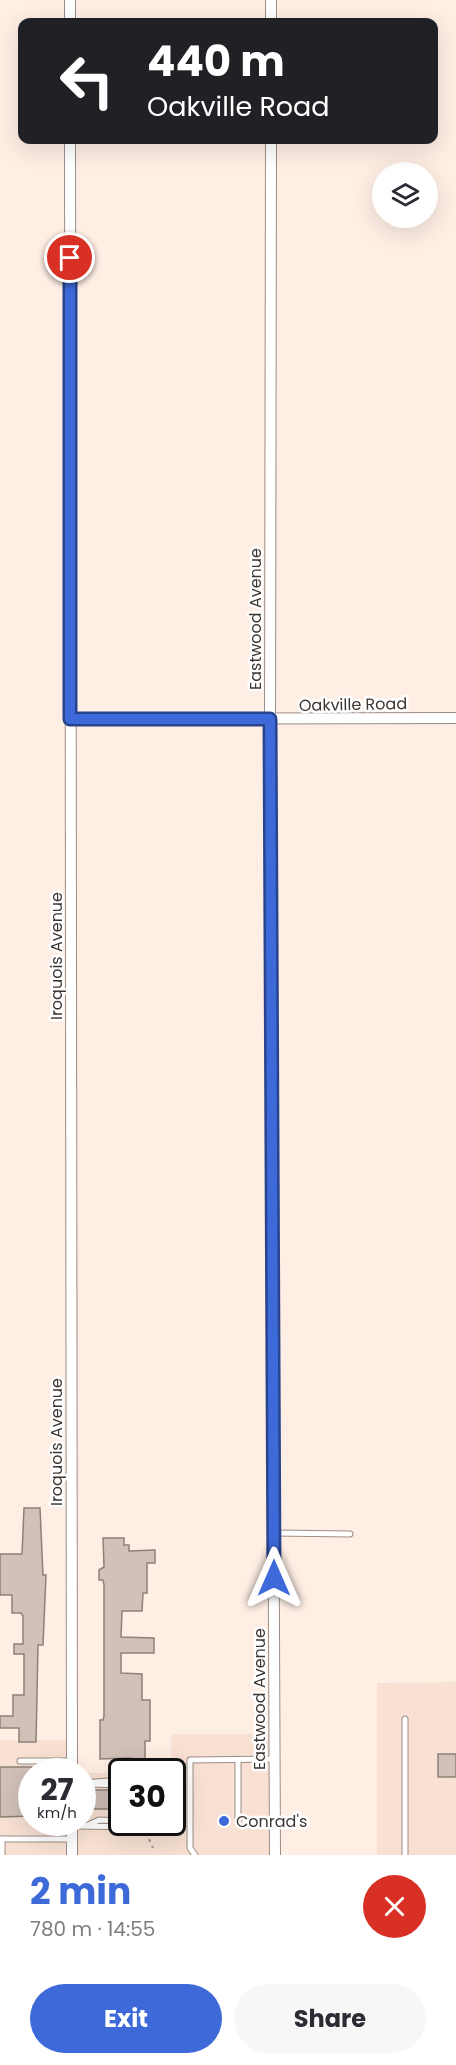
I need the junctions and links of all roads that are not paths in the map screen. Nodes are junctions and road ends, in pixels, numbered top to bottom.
1 (70, 0) edge
2 (271, 0) edge
3 (70, 18) edge
4 (271, 18) edge
5 (70, 144) edge
6 (271, 144) edge
7 (456, 718) edge
8 (70, 719) junction
9 (270, 719) junction
10 (274, 1533) junction
11 (350, 1534) dead end
12 (405, 1719) dead end
13 (72, 1758) edge
14 (238, 1760) junction
15 (274, 1760) junction
16 (238, 1822) dead end
17 (1, 1839) edge
18 (72, 1839) joint
19 (190, 1848) junction
20 (2, 1855) edge
21 (72, 1855) edge
22 (185, 1855) edge
23 (195, 1855) edge
24 (275, 1855) edge
25 (405, 1855) edge

1 - 3 street
2 - 4 street
5 - 8 street, Iroquois Avenue
6 - 9 street, Eastwood Avenue
7 - 9 street, Oakville Road
8 - 9 street, Oakville Road
8 - 13 street, Iroquois Avenue
9 - 10 street, Eastwood Avenue
10 - 11 lane
10 - 15 street, Eastwood Avenue
12 - 25 lane
14 - 15 lane
14 - 16 lane
14 - 19 lane
15 - 24 street, Eastwood Avenue
17 - 18 lane
17 - 20 lane
18 - 21 street
19 - 22 lane
19 - 23 lane

